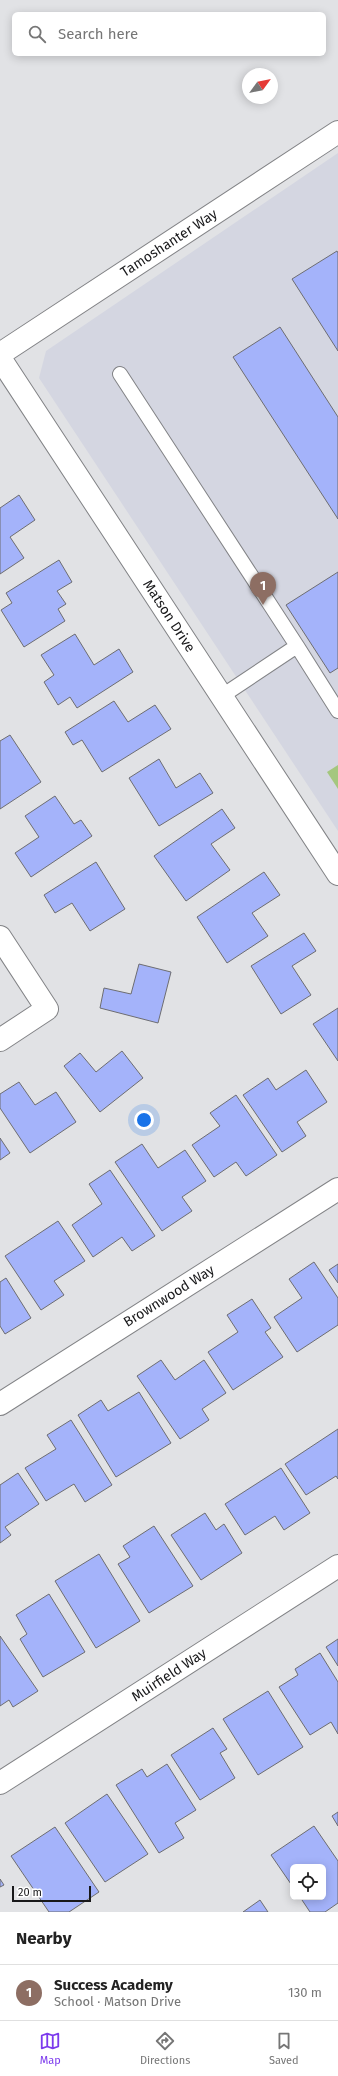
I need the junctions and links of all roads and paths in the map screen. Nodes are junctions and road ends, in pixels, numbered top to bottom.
1 (338, 132) edge
2 (0, 354) edge
3 (0, 358) edge
4 (120, 374) dead end
5 (297, 646) junction
6 (222, 696) junction
7 (338, 711) edge
8 (338, 874) edge
9 (0, 937) edge
10 (0, 1040) edge
11 (338, 1189) edge
12 (0, 1404) edge
13 (338, 1566) edge
14 (0, 1783) edge

1 - 2 street, Tamoshanter Way
3 - 6 street, Matson Drive
4 - 5 lane
5 - 6 lane
5 - 7 lane
6 - 8 street, Matson Drive
9 - 10 street
11 - 12 street, Brownwood Way
13 - 14 street, Muirfield Way

